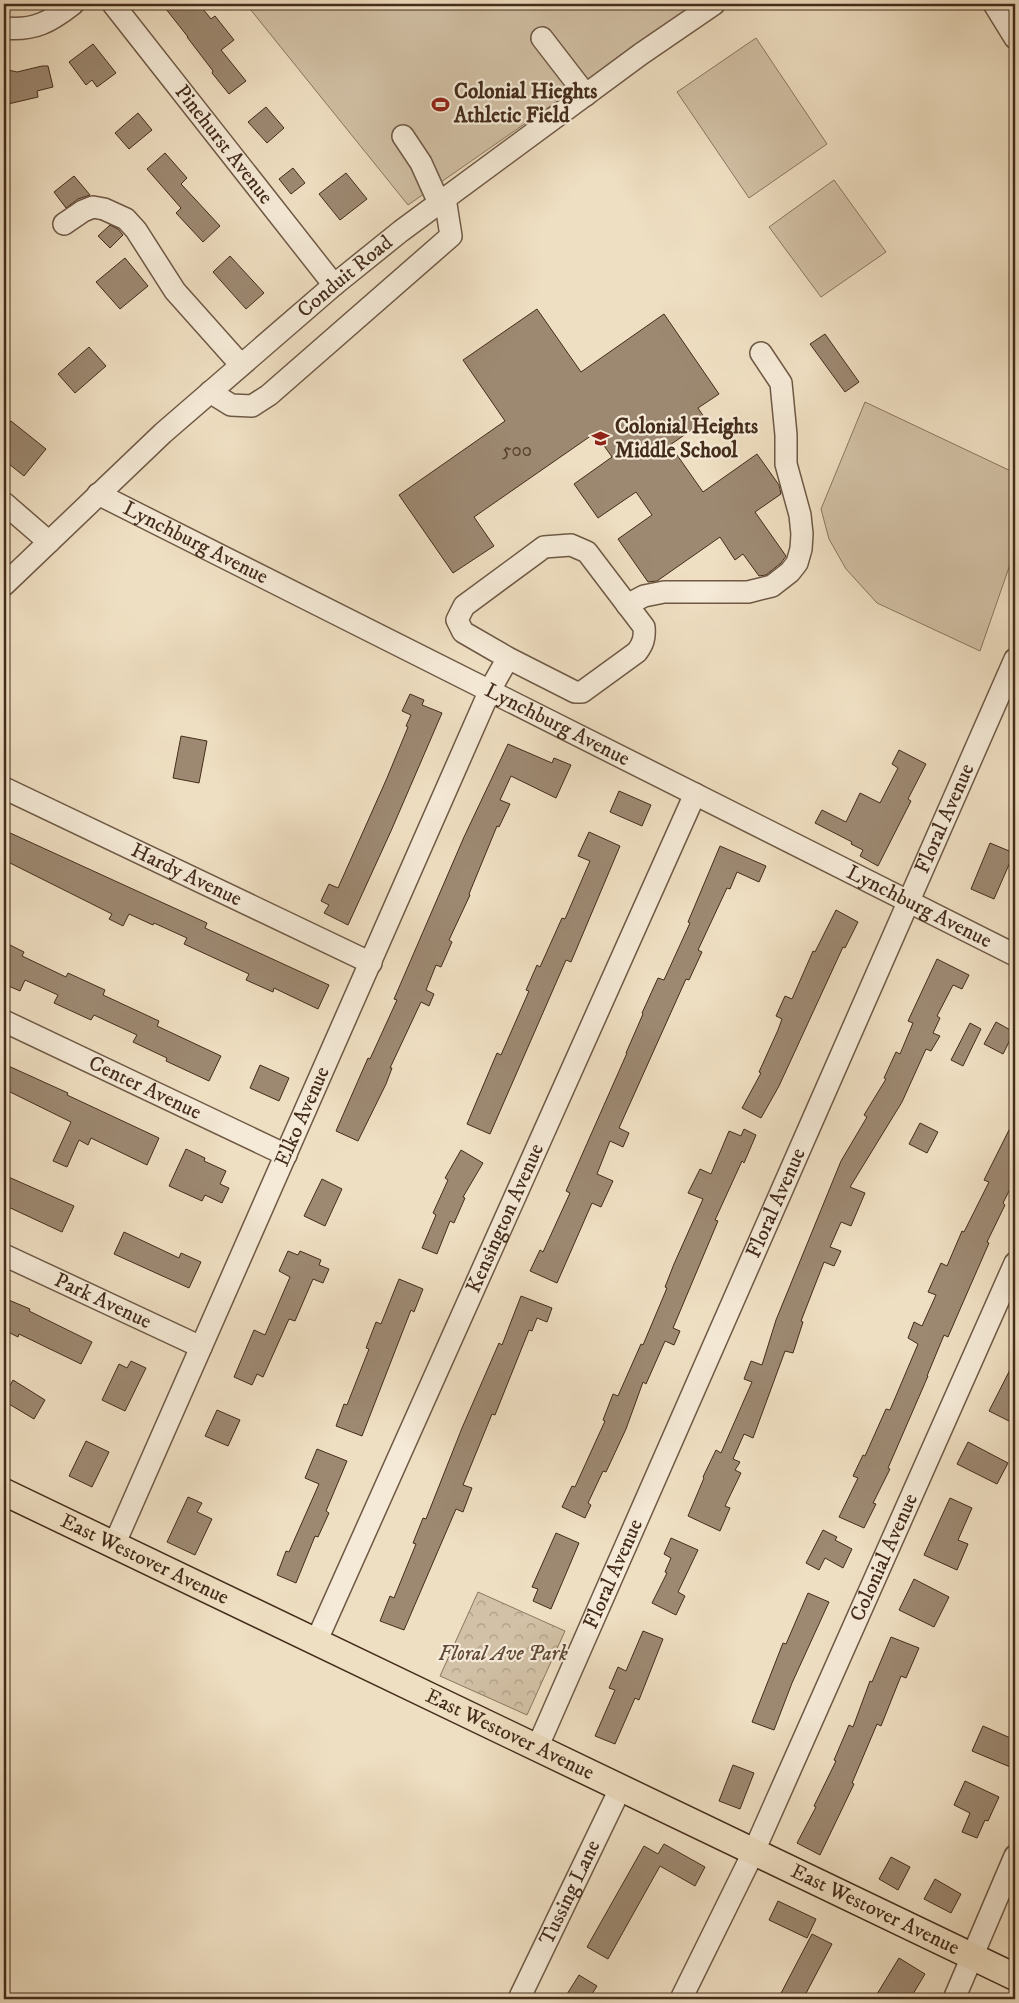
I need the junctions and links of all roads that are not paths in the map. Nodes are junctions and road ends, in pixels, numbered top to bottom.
1 (73, 4) edge
2 (113, 4) edge
3 (714, 4) edge
4 (994, 4) edge
5 (4, 28) edge
6 (542, 38) dead end
7 (1015, 38) edge
8 (586, 95) junction
9 (403, 136) dead end
10 (442, 201) junction
11 (64, 224) dead end
12 (334, 285) junction
13 (761, 352) dead end
14 (241, 365) junction
15 (210, 392) junction
16 (98, 494) junction
17 (4, 503) edge
18 (49, 542) junction
19 (4, 584) edge
20 (628, 605) junction
21 (508, 658) junction
22 (1015, 660) edge
23 (490, 690) junction
24 (4, 788) edge
25 (694, 794) junction
26 (909, 903) junction
27 (1015, 956) edge
28 (371, 963) junction
29 (4, 1021) edge
30 (286, 1155) junction
31 (4, 1255) edge
32 (1015, 1263) edge
33 (201, 1347) junction
34 (4, 1492) edge
35 (114, 1545) junction
36 (316, 1642) junction
37 (537, 1748) junction
38 (621, 1787) junction
39 (754, 1851) junction
40 (1015, 1856) edge
41 (973, 1957) junction
42 (1015, 1977) edge
43 (519, 1999) edge
44 (681, 1999) edge
45 (954, 1999) edge

1 - 5 street
2 - 12 street, Pinehurst Avenue
3 - 8 street, Conduit Road
4 - 7 street
6 - 8 street
8 - 10 street, Conduit Road
9 - 10 street
10 - 12 street, Conduit Road
10 - 15 street
11 - 14 street
12 - 14 street, Conduit Road
13 - 20 street
14 - 15 street, Conduit Road
15 - 16 street, Conduit Road
16 - 18 street, Conduit Road
16 - 23 street, Lynchburg Avenue
17 - 18 street
18 - 19 street, Conduit Road
20 - 21 street
20 - 21 street
21 - 23 street, Elko Avenue
22 - 26 street, Floral Avenue
23 - 25 street, Lynchburg Avenue
23 - 28 street, Elko Avenue
24 - 28 street, Hardy Avenue
25 - 26 street, Lynchburg Avenue
25 - 36 street, Kensington Avenue
26 - 27 street, Lynchburg Avenue
26 - 37 street, Floral Avenue
28 - 30 street, Elko Avenue
29 - 30 street, Center Avenue
30 - 33 street, Elko Avenue
31 - 33 street, Park Avenue
32 - 39 street, Colonial Avenue
33 - 35 street, Elko Avenue
34 - 35 main road, East Westover Avenue
35 - 36 main road, East Westover Avenue
36 - 37 main road, East Westover Avenue
37 - 38 main road, East Westover Avenue
38 - 39 main road, East Westover Avenue
38 - 43 street, Tussing Lane
39 - 41 main road, East Westover Avenue
39 - 44 street, Colonial Avenue
40 - 41 street
41 - 42 main road, East Westover Avenue
41 - 45 street

